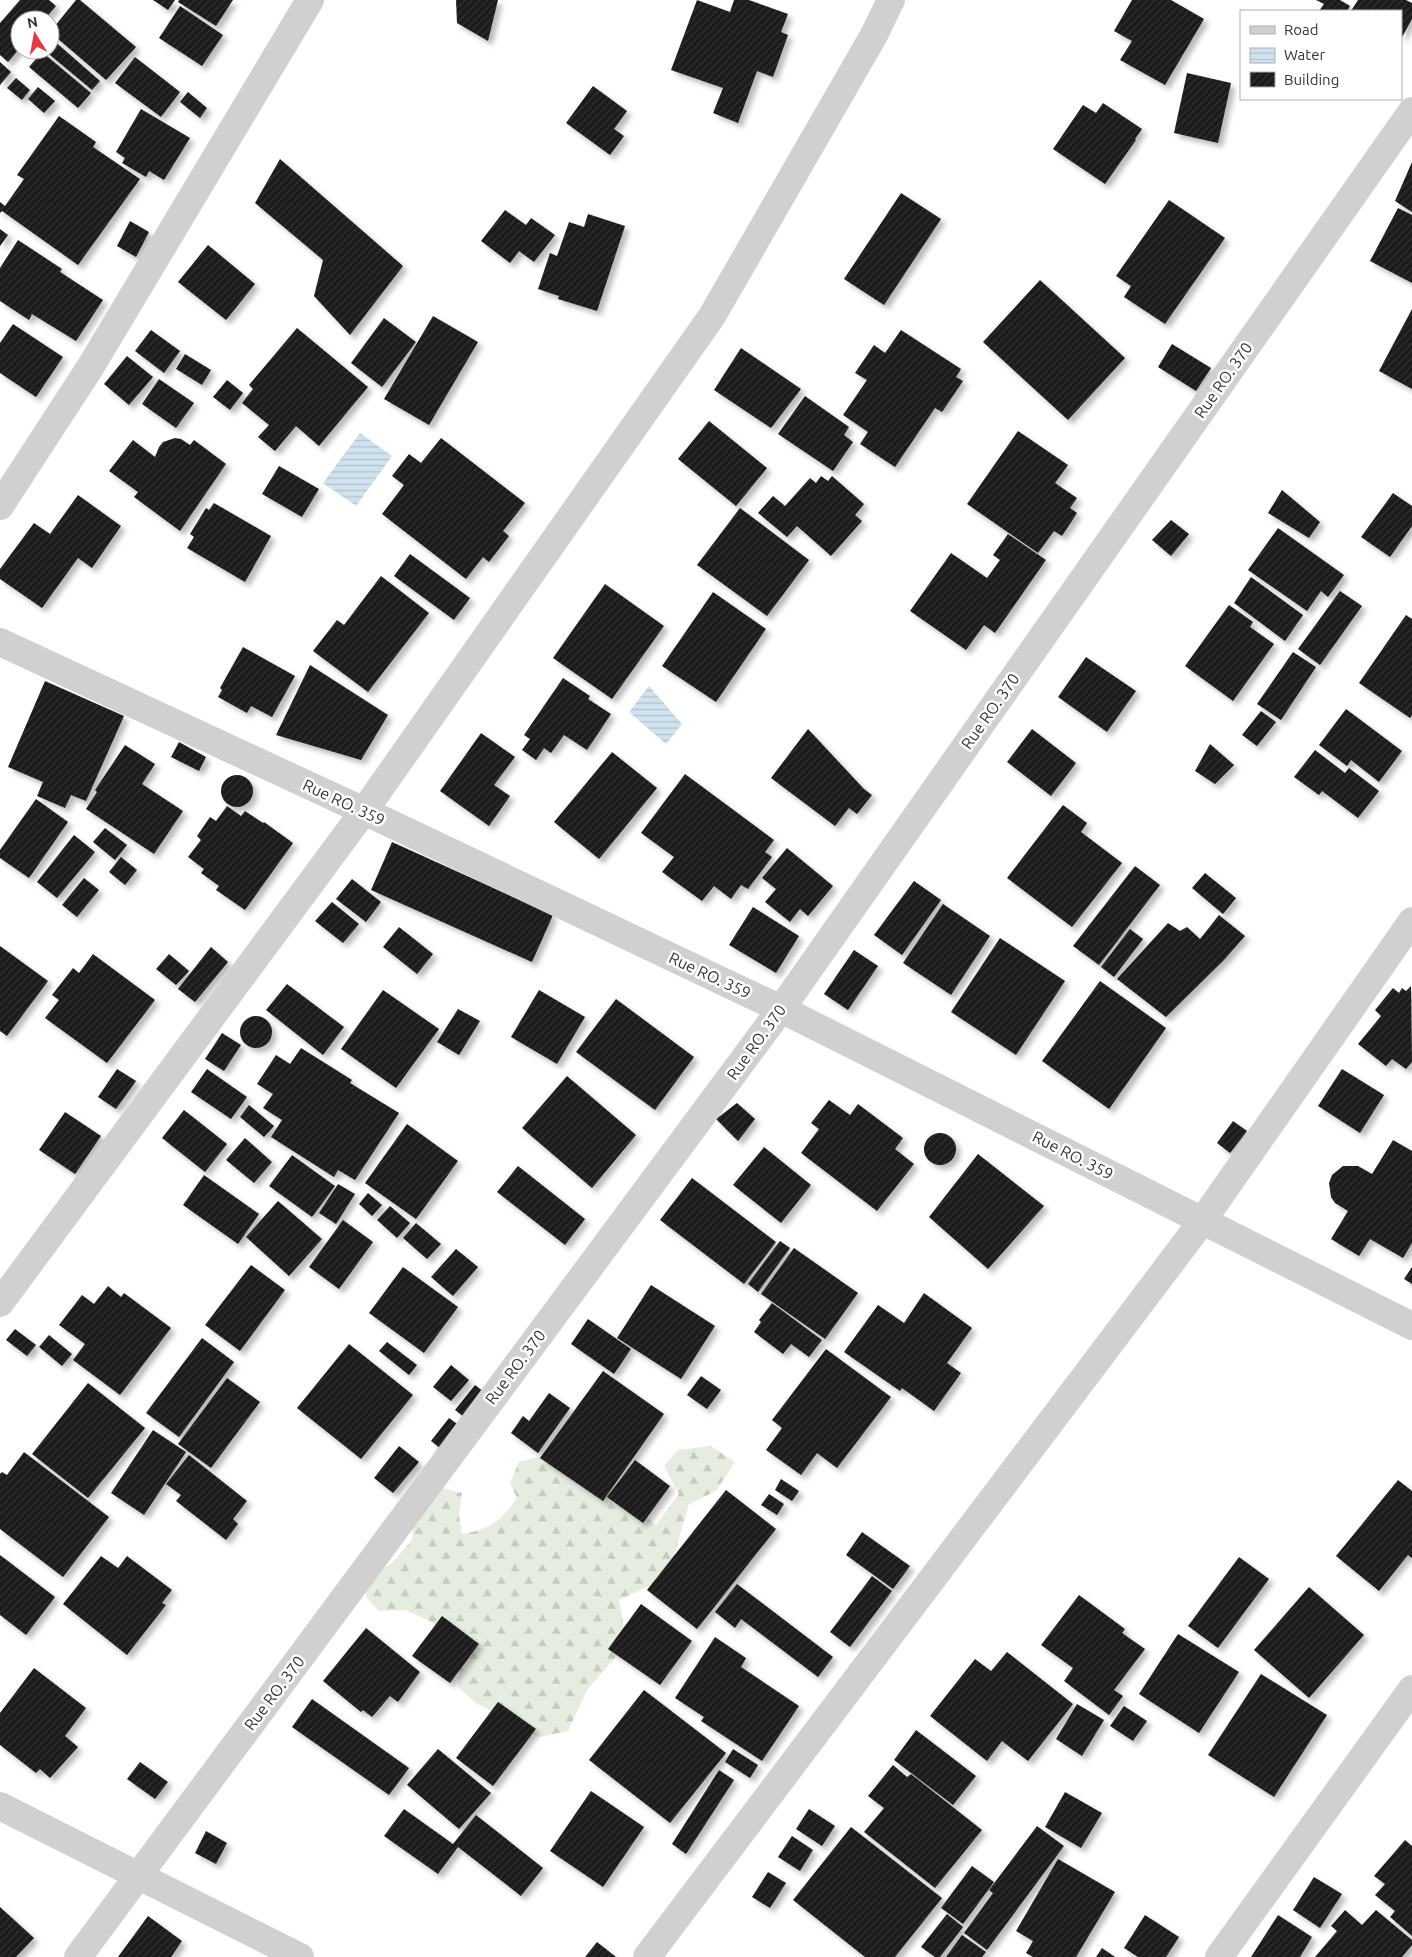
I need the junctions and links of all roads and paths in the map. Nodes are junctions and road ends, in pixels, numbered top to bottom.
1 (310, 0) edge
2 (891, 0) edge
3 (1412, 111) edge
4 (0, 506) edge
5 (0, 642) edge
6 (364, 811) junction
7 (1412, 921) edge
8 (781, 1009) junction
9 (1203, 1220) junction
10 (0, 1303) edge
11 (1412, 1326) edge
12 (1412, 1688) edge
13 (0, 1806) edge
14 (138, 1876) junction
15 (78, 1957) edge
16 (300, 1957) edge
17 (647, 1957) edge
18 (1219, 1957) edge

1 - 4 street
2 - 6 street
3 - 8 street, Rue RO. 370
5 - 6 street, Rue RO. 359
6 - 8 street, Rue RO. 359
6 - 10 street
7 - 9 street
8 - 9 street, Rue RO. 359
8 - 14 street, Rue RO. 370
9 - 11 street, Rue RO. 359
9 - 17 street
12 - 18 street
13 - 14 street
14 - 15 street, Rue RO. 370
14 - 16 street

